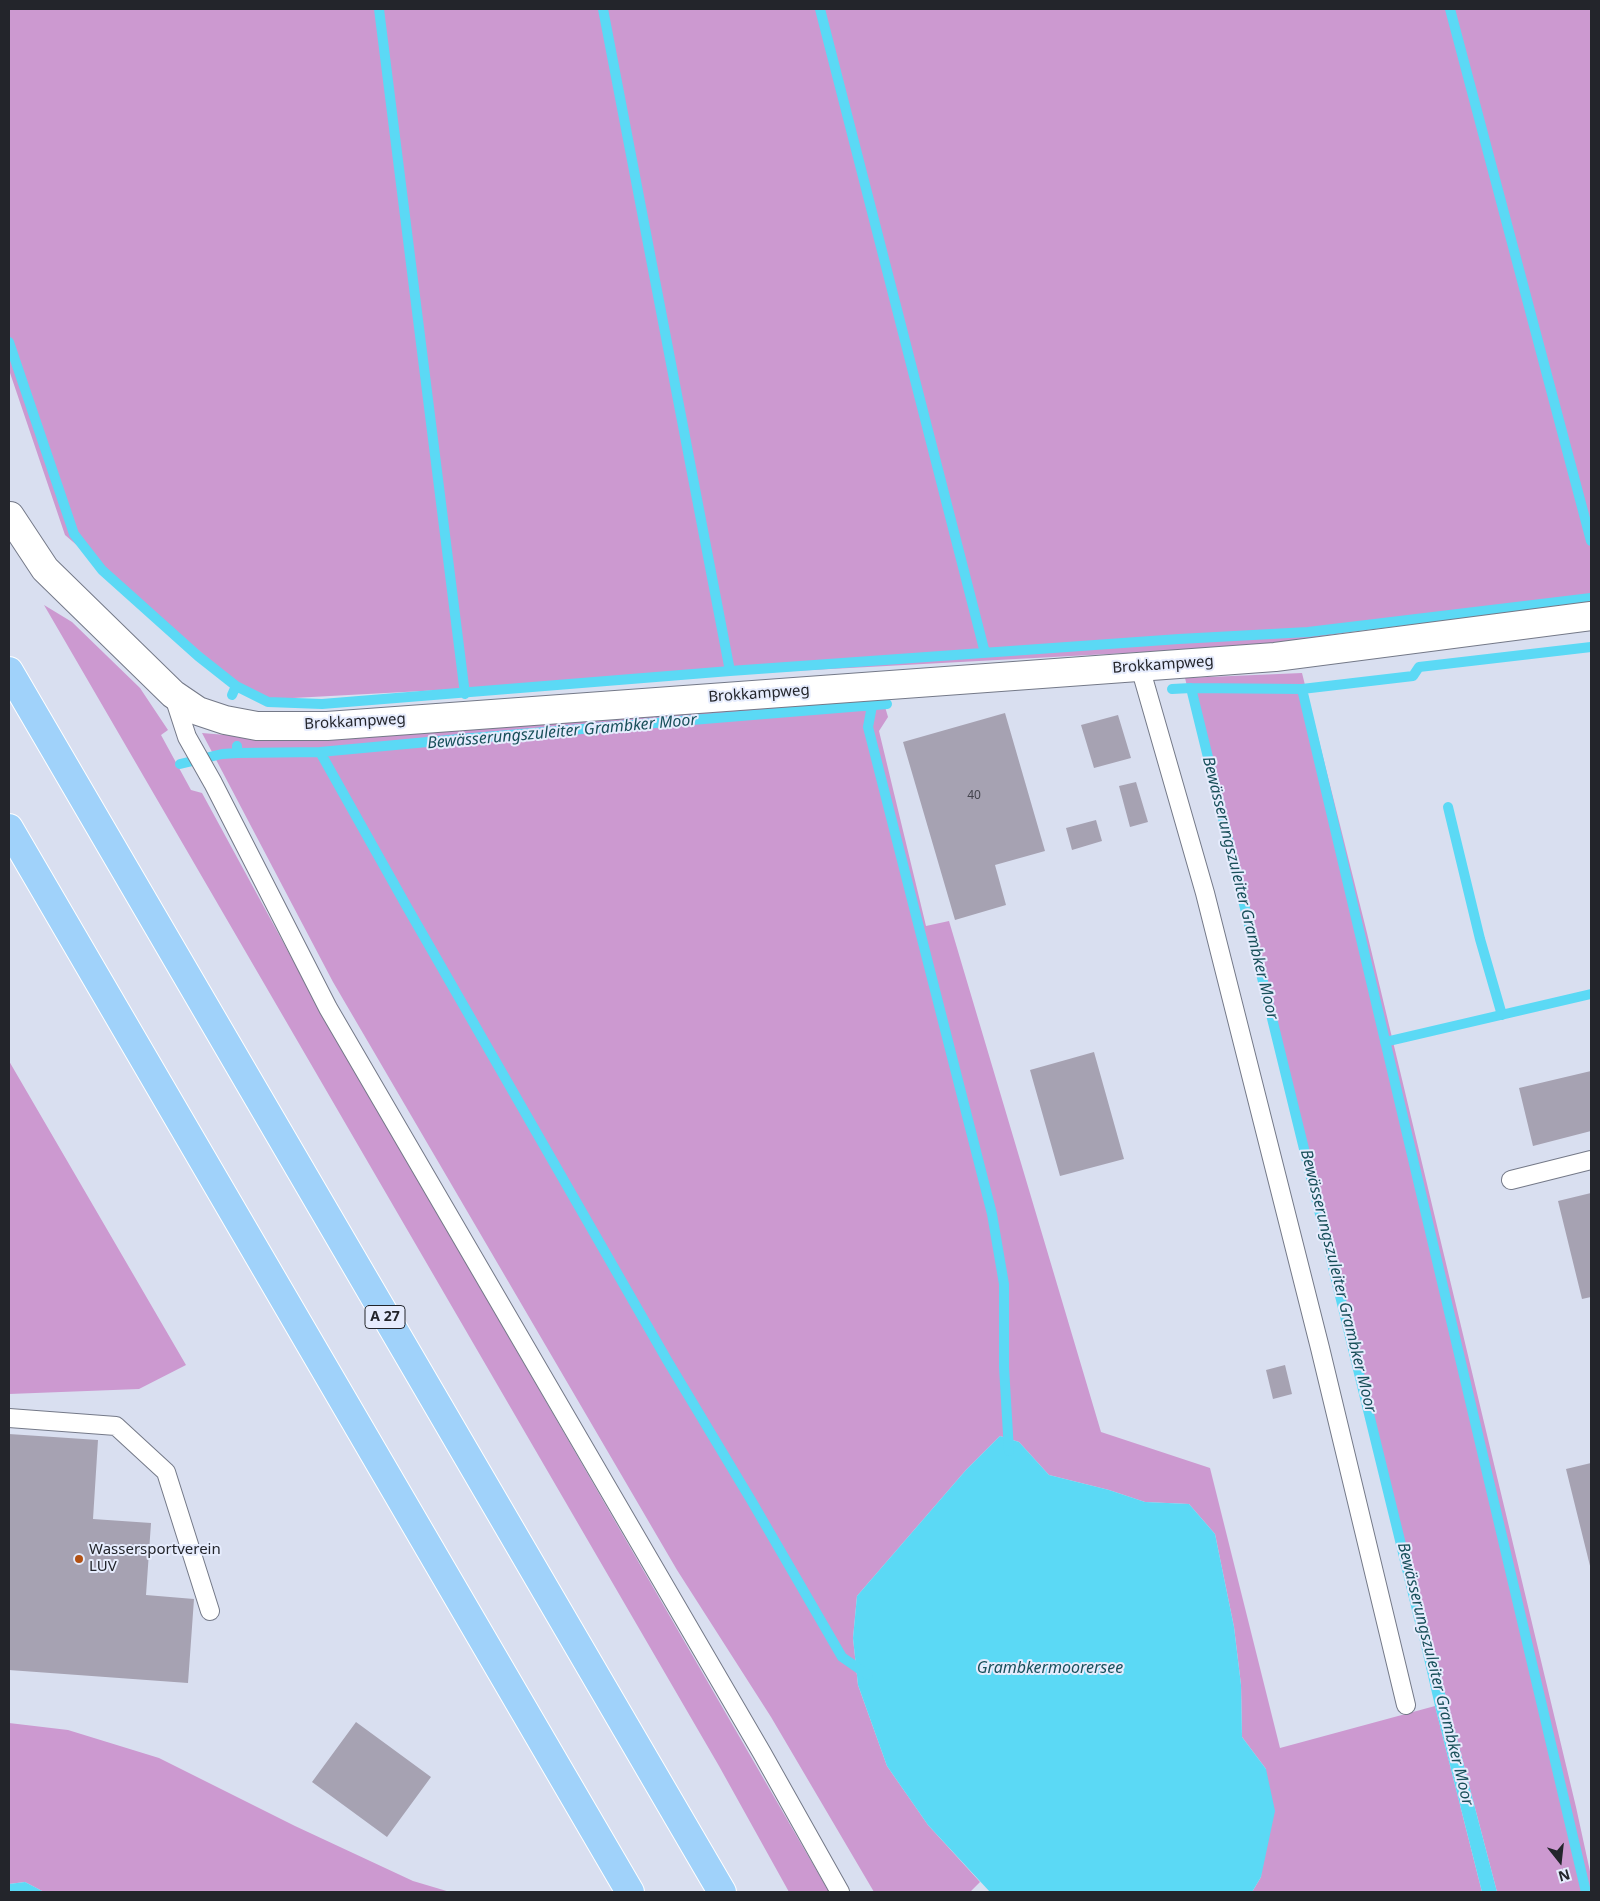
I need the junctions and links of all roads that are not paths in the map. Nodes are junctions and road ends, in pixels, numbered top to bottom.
1 (9, 517) edge
2 (1591, 616) edge
3 (1140, 667) junction
4 (9, 671) edge
5 (173, 694) junction
6 (9, 828) edge
7 (1591, 1160) edge
8 (1511, 1180) dead end
9 (9, 1418) edge
10 (210, 1611) dead end
11 (1406, 1705) dead end
12 (630, 1892) edge
13 (722, 1892) edge
14 (840, 1892) edge

1 - 5 street, Brokkampweg
2 - 3 street, Brokkampweg
3 - 5 street, Brokkampweg
3 - 11 lane
4 - 13 highway, A 27
5 - 14 lane
6 - 12 highway
7 - 8 lane
9 - 10 lane

